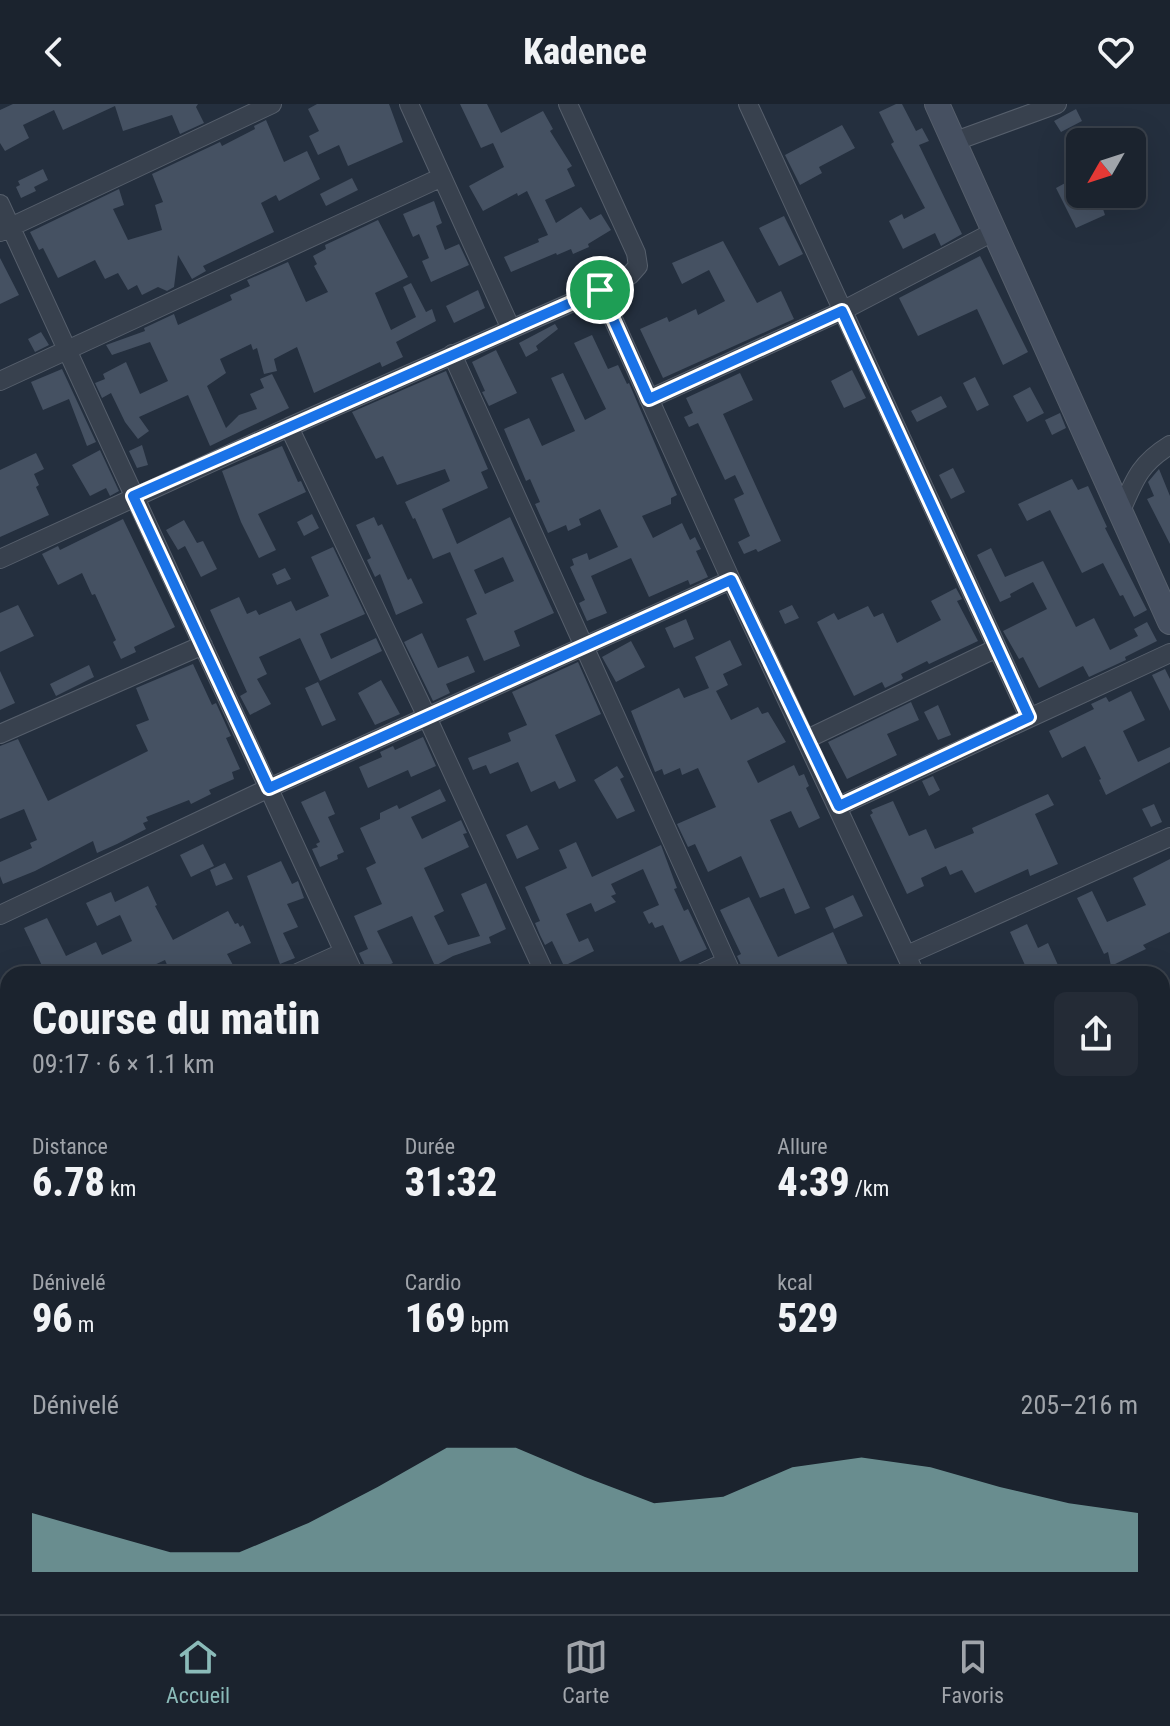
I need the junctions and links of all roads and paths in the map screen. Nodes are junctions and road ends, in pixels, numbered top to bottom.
1 (272, 104) edge
2 (409, 104) edge
3 (568, 104) edge
4 (748, 104) edge
5 (937, 104) edge
6 (1057, 104) edge
7 (953, 142) junction
8 (442, 177) junction
9 (0, 204) edge
10 (5, 230) edge
11 (993, 232) junction
12 (600, 290) junction
13 (842, 311) junction
14 (511, 329) junction
15 (67, 349) junction
16 (452, 354) junction
17 (0, 381) edge
18 (649, 399) junction
19 (289, 427) junction
20 (1170, 445) edge
21 (133, 496) junction
22 (1120, 513) junction
23 (0, 559) edge
24 (731, 580) junction
25 (1170, 622) edge
26 (203, 645) junction
27 (583, 647) junction
28 (997, 648) junction
29 (1170, 653) edge
30 (427, 717) junction
31 (1029, 717) junction
32 (0, 734) edge
33 (807, 739) junction
34 (269, 788) junction
35 (839, 806) junction
36 (1170, 837) edge
37 (0, 915) edge
38 (344, 952) junction
39 (907, 955) junction
40 (313, 966) edge
41 (350, 966) edge
42 (541, 966) edge
43 (728, 966) edge
44 (912, 966) edge

1 - 10 street
2 - 8 street
3 - 12 street
4 - 13 street
5 - 7 street
6 - 7 street
7 - 11 street
8 - 14 street
8 - 15 street
9 - 10 street
10 - 15 street
11 - 13 street
11 - 22 street
12 - 14 street
12 - 18 street
13 - 18 street
13 - 28 street
14 - 16 street
15 - 17 street
15 - 21 street
16 - 19 street
16 - 27 street
18 - 24 street
19 - 21 street
19 - 30 street
20 - 22 street
21 - 23 street
21 - 26 street
22 - 25 street
24 - 27 street
24 - 33 street
26 - 32 street
26 - 34 street
27 - 30 street
27 - 43 street
28 - 31 street
28 - 33 street
29 - 31 street
30 - 34 street
30 - 42 street
31 - 35 street
33 - 35 street
34 - 37 street
34 - 38 street
35 - 39 street
36 - 39 street
38 - 40 street
38 - 41 street
39 - 44 street

